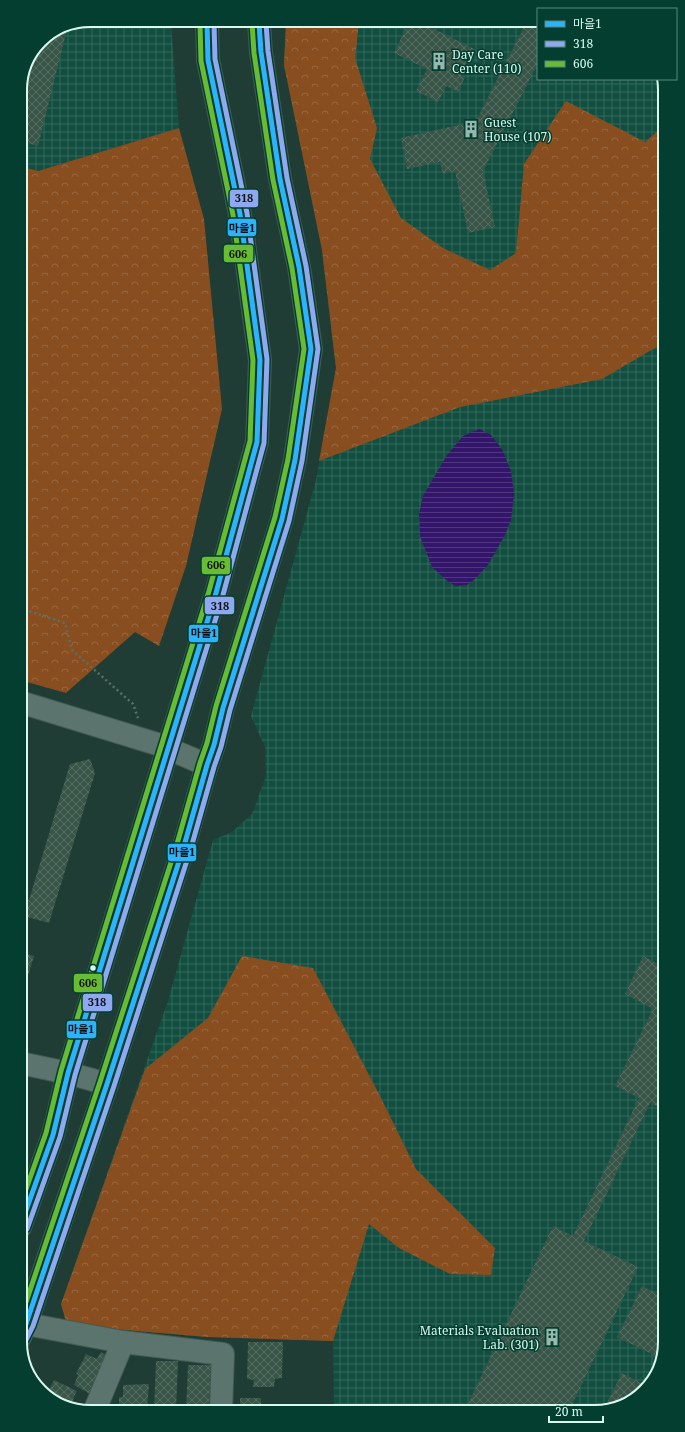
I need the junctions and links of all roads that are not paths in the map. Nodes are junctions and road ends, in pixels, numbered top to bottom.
1 (206, 27) edge
2 (259, 27) edge
3 (27, 704) edge
4 (168, 749) junction
5 (207, 765) junction
6 (27, 1065) edge
7 (68, 1073) junction
8 (107, 1084) junction
9 (27, 1207) edge
10 (27, 1319) edge
11 (27, 1331) edge
12 (123, 1342) junction
13 (97, 1405) edge
14 (221, 1405) edge

1 - 4 main road
2 - 5 main road
3 - 4 street
4 - 5 street
4 - 7 main road
5 - 8 main road
6 - 7 street
7 - 8 street
7 - 9 main road
8 - 10 main road
11 - 12 street
12 - 13 street
12 - 14 street

